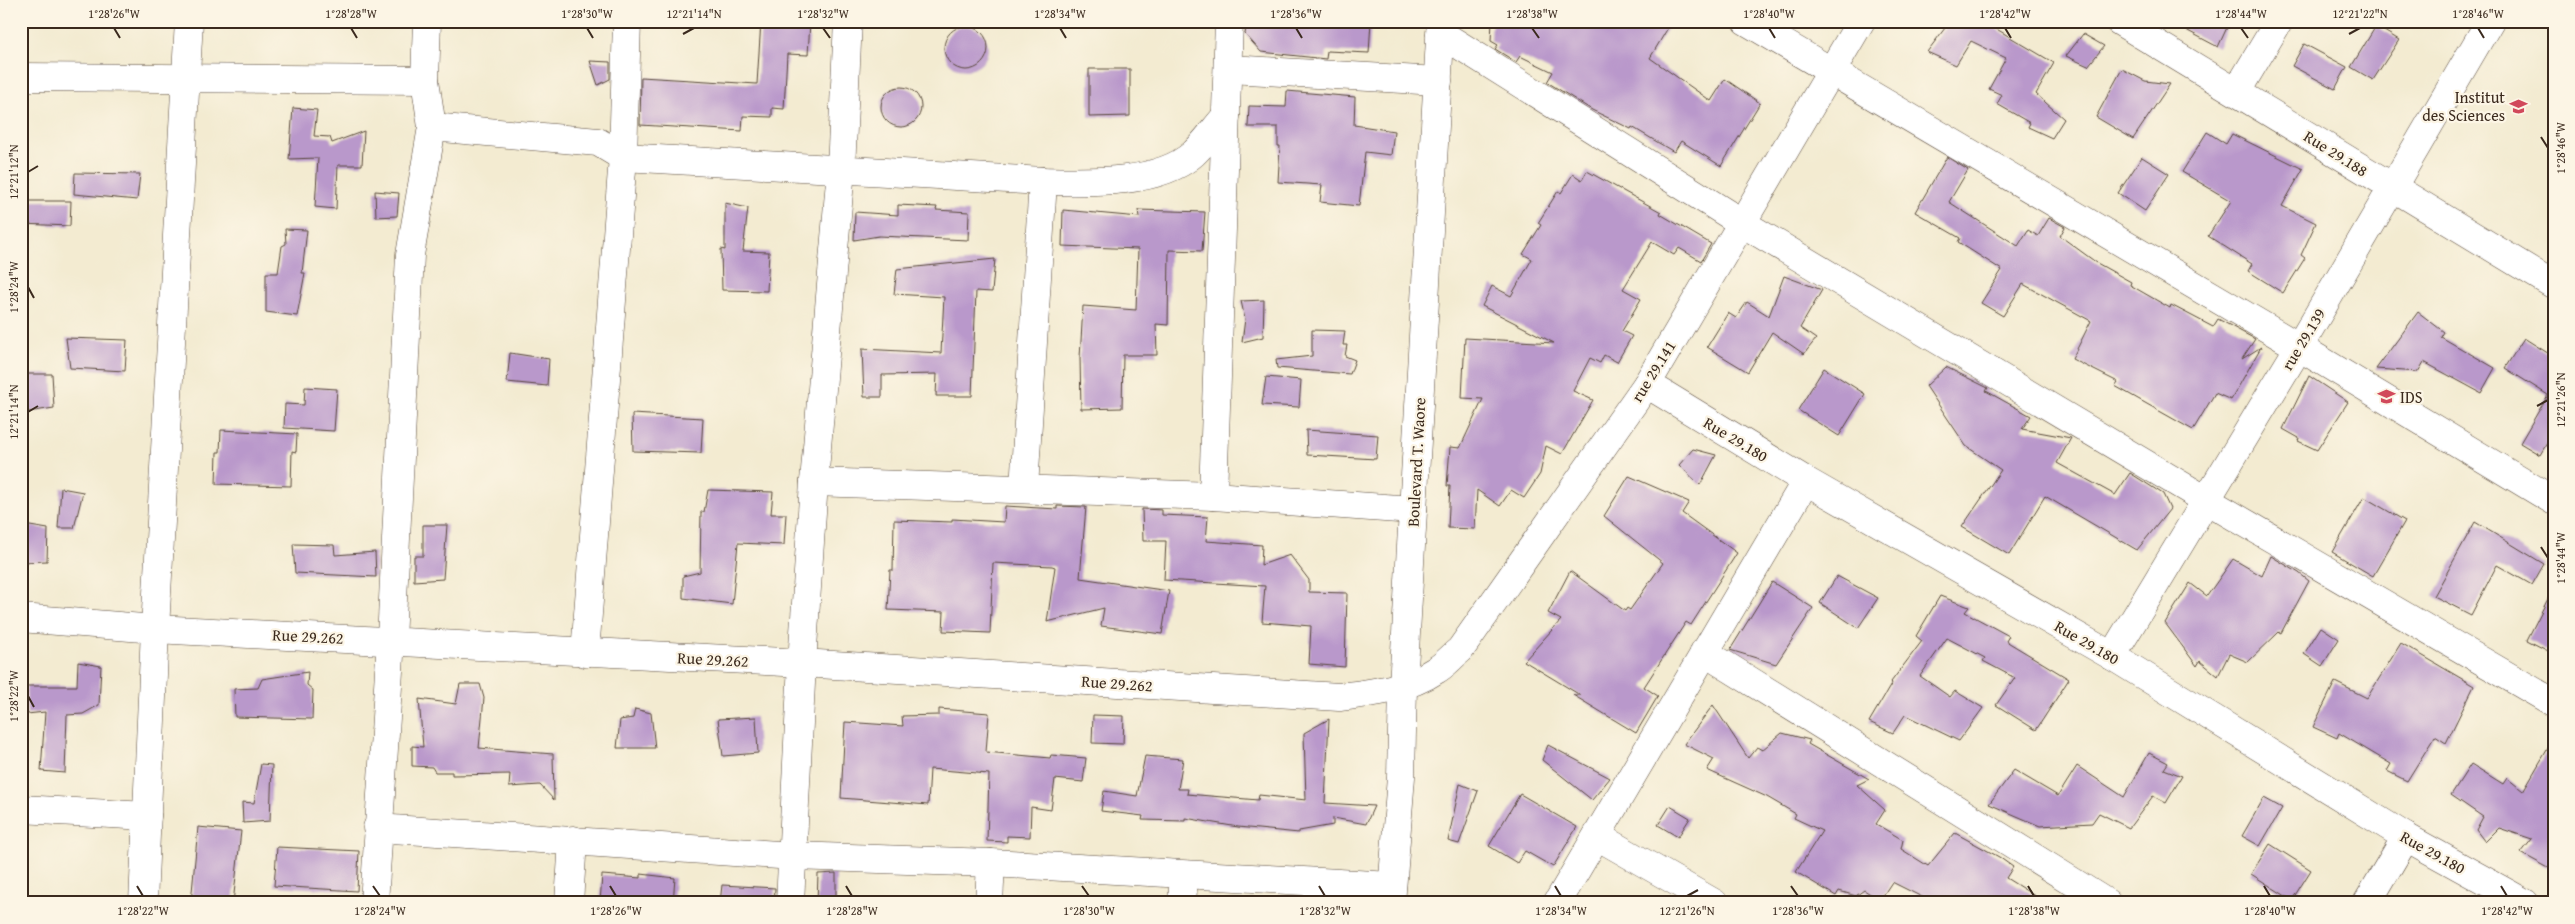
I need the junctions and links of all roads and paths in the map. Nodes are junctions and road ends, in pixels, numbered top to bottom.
1 (189, 21) edge
2 (427, 21) edge
3 (627, 21) edge
4 (848, 21) edge
5 (1229, 21) edge
6 (1746, 21) edge
7 (1861, 21) edge
8 (2119, 21) edge
9 (2279, 21) edge
10 (2490, 21) edge
11 (1441, 27) edge
12 (1229, 69) junction
13 (1831, 72) junction
14 (21, 78) edge
15 (185, 78) junction
16 (425, 80) junction
17 (1438, 81) junction
18 (2237, 91) junction
19 (1226, 116) junction
20 (432, 127) junction
21 (623, 157) junction
22 (841, 169) junction
23 (1043, 181) junction
24 (2392, 187) junction
25 (1742, 223) junction
26 (2554, 285) edge
27 (2299, 347) junction
28 (1647, 384) junction
29 (1806, 481) junction
30 (814, 482) junction
31 (1024, 488) junction
32 (1213, 496) junction
33 (2206, 500) junction
34 (2554, 501) edge
35 (1413, 510) junction
36 (21, 618) edge
37 (155, 629) junction
38 (391, 640) junction
39 (1704, 652) junction
40 (585, 654) junction
41 (2112, 656) junction
42 (802, 663) junction
43 (1403, 686) junction
44 (2554, 702) edge
45 (21, 809) edge
46 (147, 816) junction
47 (377, 828) junction
48 (1597, 836) junction
49 (2406, 837) junction
50 (573, 840) junction
51 (794, 856) junction
52 (991, 862) junction
53 (1184, 874) junction
54 (1392, 895) edge
55 (143, 903) edge
56 (374, 903) edge
57 (569, 903) edge
58 (790, 903) edge
59 (989, 903) edge
60 (1182, 903) edge
61 (1557, 903) edge
62 (1714, 903) edge
63 (2107, 903) edge
64 (2368, 903) edge
65 (2525, 903) edge

1 - 15 street
2 - 16 street
3 - 21 street
4 - 22 street
5 - 12 street
6 - 13 street
7 - 13 street, rue 29.141
8 - 18 street, Rue 29.188
9 - 18 street
10 - 24 street, rue 29.139
11 - 17 street, Boulevard T. Waore
11 - 25 street
12 - 17 street
12 - 19 street
13 - 25 street, rue 29.141
13 - 27 street
14 - 15 street
15 - 16 street
15 - 37 street
16 - 20 street
17 - 35 street, Boulevard T. Waore
18 - 24 street, Rue 29.188
19 - 23 street
19 - 32 street
20 - 21 street
20 - 38 street
21 - 22 street
21 - 40 street
22 - 23 street
22 - 30 street
23 - 31 street
24 - 26 street, Rue 29.188
24 - 27 street, rue 29.139
25 - 28 street, rue 29.141
25 - 33 street
27 - 33 street, rue 29.139
27 - 34 street
28 - 29 street, Rue 29.180
28 - 43 street, rue 29.141
29 - 39 street
29 - 41 street, Rue 29.180
30 - 31 street
30 - 42 street
31 - 32 street
32 - 35 street
33 - 41 street, rue 29.139
33 - 44 street
35 - 43 street, Boulevard T. Waore
36 - 37 street, Rue 29.262
37 - 38 street, Rue 29.262
37 - 46 street
38 - 40 street, Rue 29.262
38 - 47 street
39 - 48 street
39 - 63 street
40 - 42 street, Rue 29.262
41 - 49 street, Rue 29.180
42 - 43 street, Rue 29.262
42 - 51 street
43 - 54 street, Boulevard T. Waore
45 - 46 street
46 - 55 street
47 - 50 street
47 - 56 street
48 - 61 street
48 - 62 street
49 - 64 street
49 - 65 street, Rue 29.180
50 - 51 street
50 - 57 street
51 - 52 street
51 - 58 street
52 - 53 street
52 - 59 street
53 - 54 street
53 - 60 street

